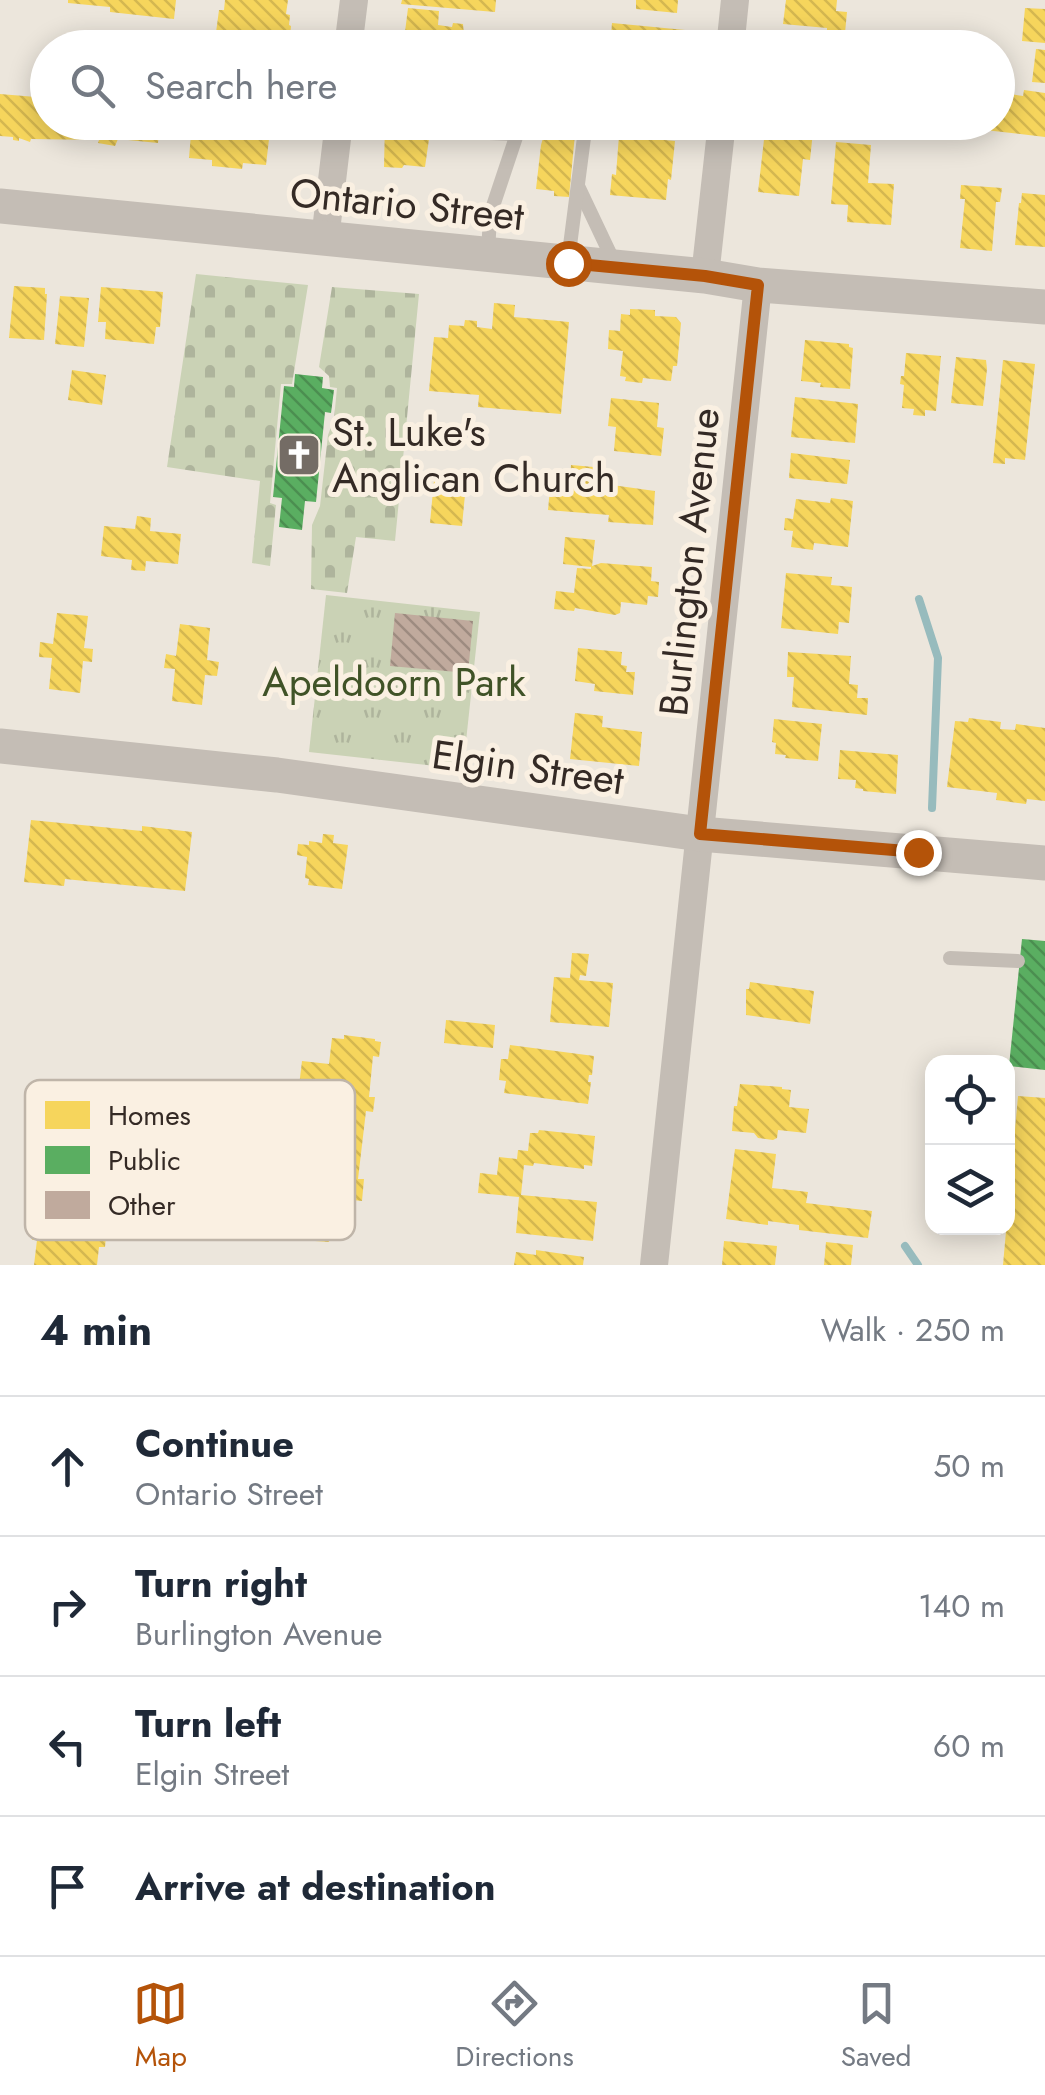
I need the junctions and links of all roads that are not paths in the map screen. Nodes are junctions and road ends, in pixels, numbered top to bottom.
1 (354, 0) edge
2 (735, 0) edge
3 (350, 30) edge
4 (732, 30) edge
5 (337, 140) edge
6 (515, 140) edge
7 (584, 140) edge
8 (720, 140) edge
9 (578, 186) junction
10 (0, 206) edge
11 (325, 238) junction
12 (488, 255) junction
13 (568, 263) junction
14 (617, 268) junction
15 (705, 276) junction
16 (758, 285) junction
17 (1045, 307) edge
18 (0, 746) edge
19 (700, 834) junction
20 (1045, 863) edge
21 (950, 958) dead end
22 (1018, 961) dead end
23 (654, 1265) edge

1 - 3 street
2 - 4 street
5 - 11 street
6 - 12 lane
7 - 9 lane
8 - 15 street
9 - 13 lane
9 - 14 lane
10 - 11 street, Ontario Street
11 - 12 street, Ontario Street
12 - 13 street, Ontario Street
13 - 14 street, Ontario Street
14 - 15 street, Ontario Street
15 - 16 street, Ontario Street
16 - 17 street, Ontario Street
16 - 19 street, Burlington Avenue
18 - 19 street, Elgin Street
19 - 20 street, Elgin Street
19 - 23 street, Burlington Avenue
21 - 22 lane

